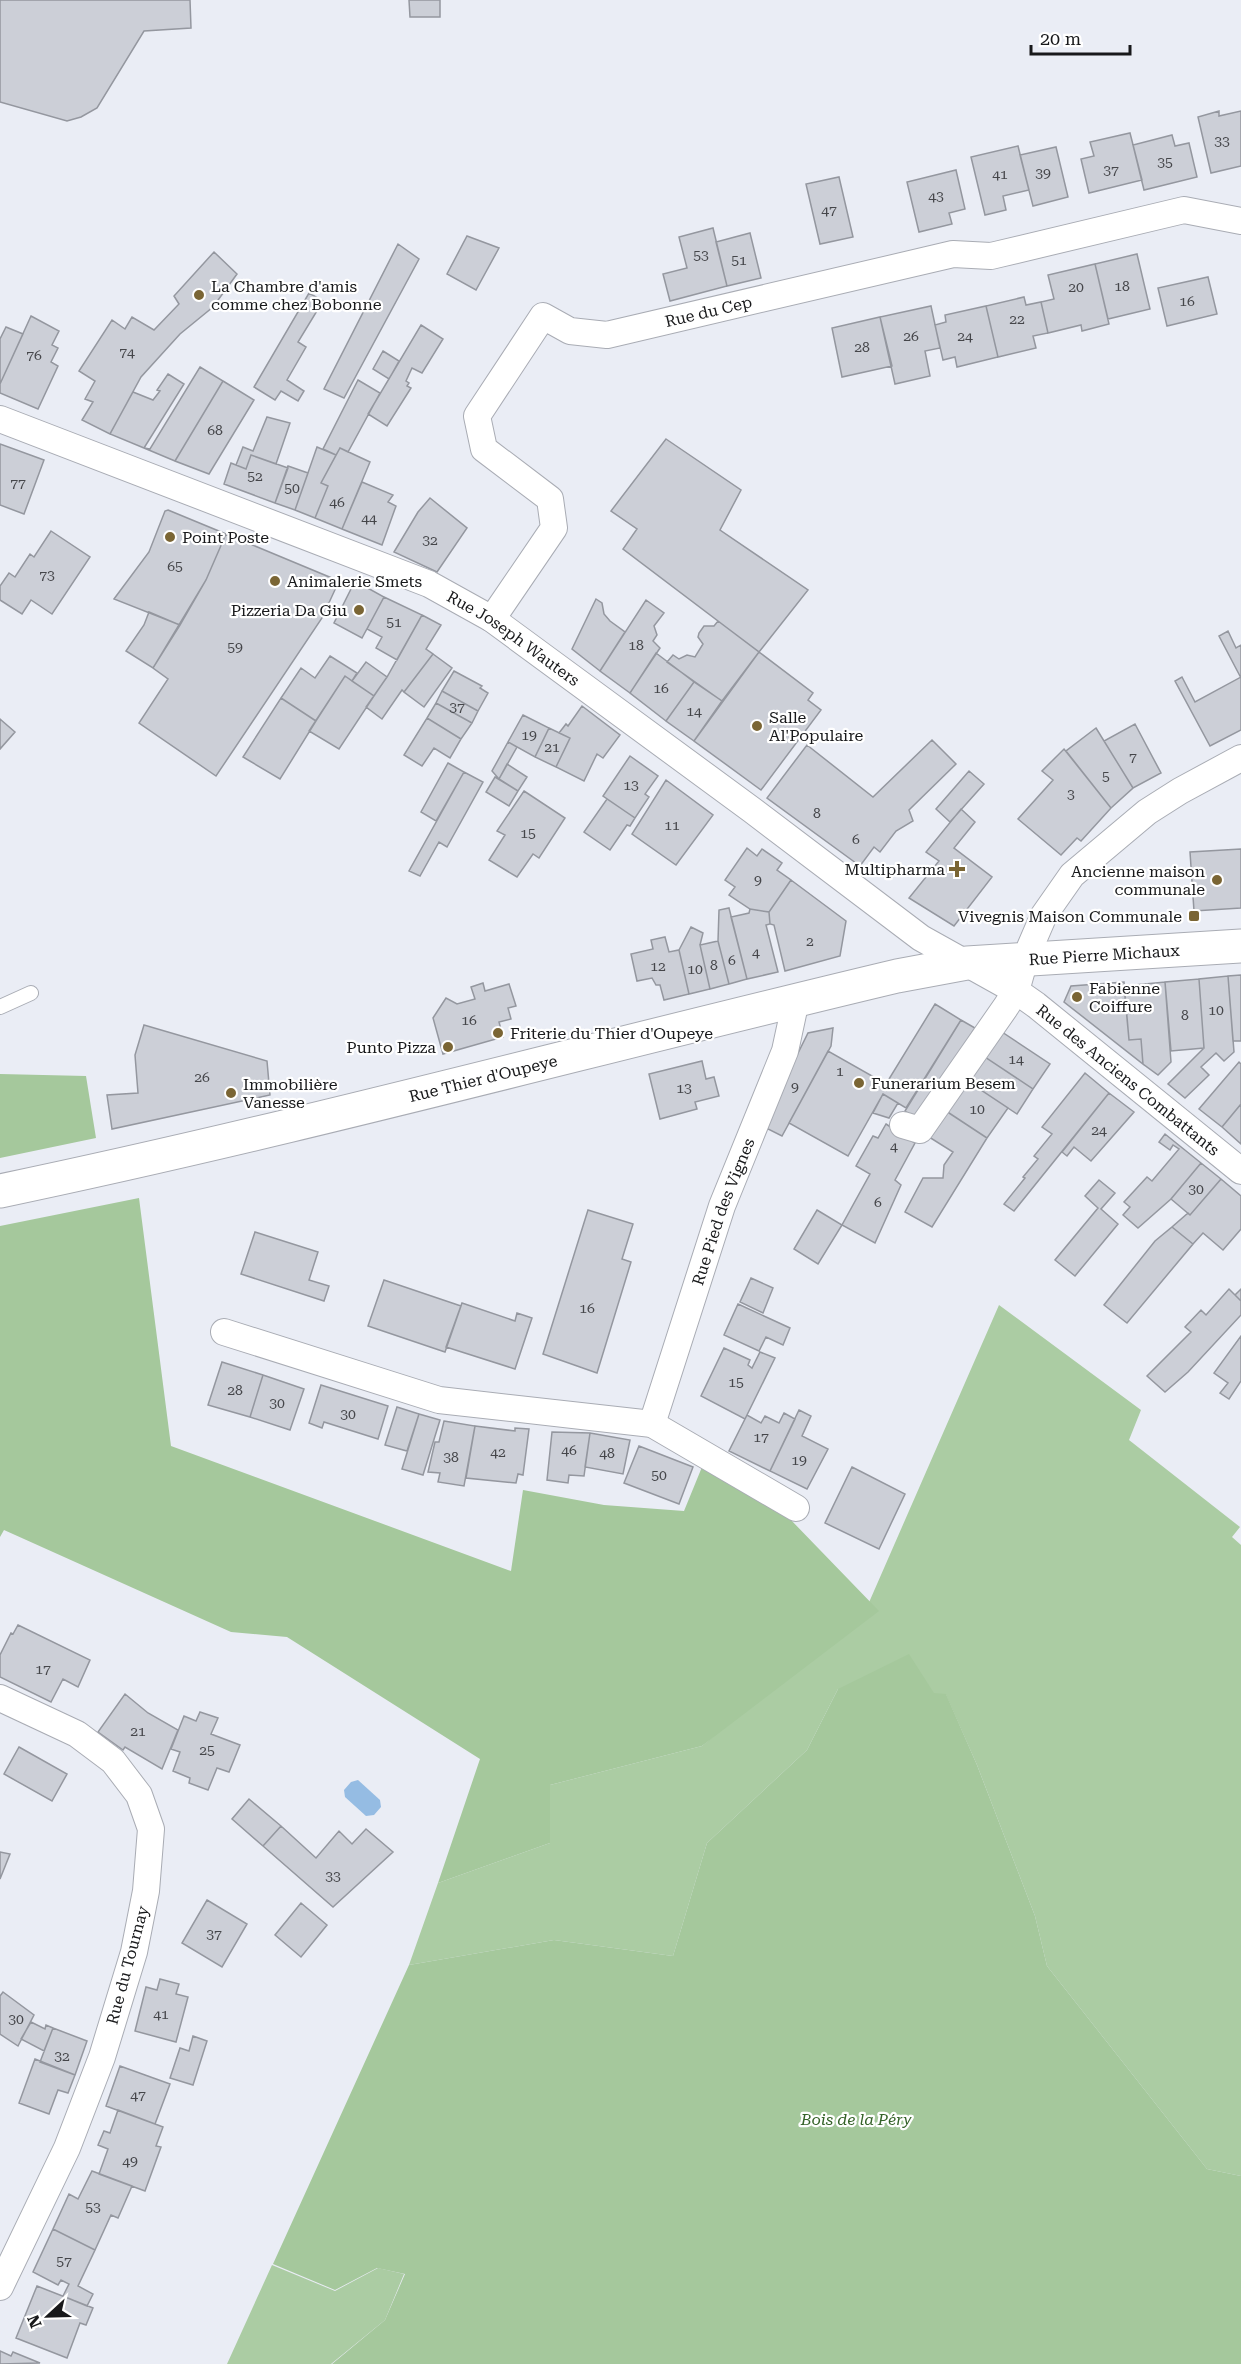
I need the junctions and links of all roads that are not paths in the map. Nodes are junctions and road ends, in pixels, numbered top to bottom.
1 (1241, 221) edge
2 (0, 419) edge
3 (492, 619) junction
4 (1241, 758) edge
5 (1241, 946) edge
6 (1025, 958) junction
7 (967, 963) junction
8 (1016, 991) junction
9 (31, 993) dead end
10 (796, 1000) junction
11 (0, 1007) edge
12 (903, 1125) dead end
13 (1241, 1171) edge
14 (0, 1191) edge
15 (224, 1332) dead end
16 (652, 1424) junction
17 (796, 1508) dead end
18 (0, 1698) edge
19 (0, 2287) edge

1 - 3 street, Rue du Cep
2 - 3 street, Rue Joseph Wauters
3 - 7 street, Rue Joseph Wauters
4 - 6 street
5 - 6 main road, Rue Pierre Michaux
6 - 7 main road, Rue Pierre Michaux
6 - 8 street
7 - 8 street, Rue des Anciens Combattants
7 - 10 main road, Rue Thier d'Oupeye
8 - 12 street
8 - 13 street, Rue des Anciens Combattants
9 - 11 lane
10 - 14 main road, Rue Thier d'Oupeye
10 - 16 street, Rue Pied des Vignes
15 - 16 street
16 - 17 street
18 - 19 street, Rue du Tournay

